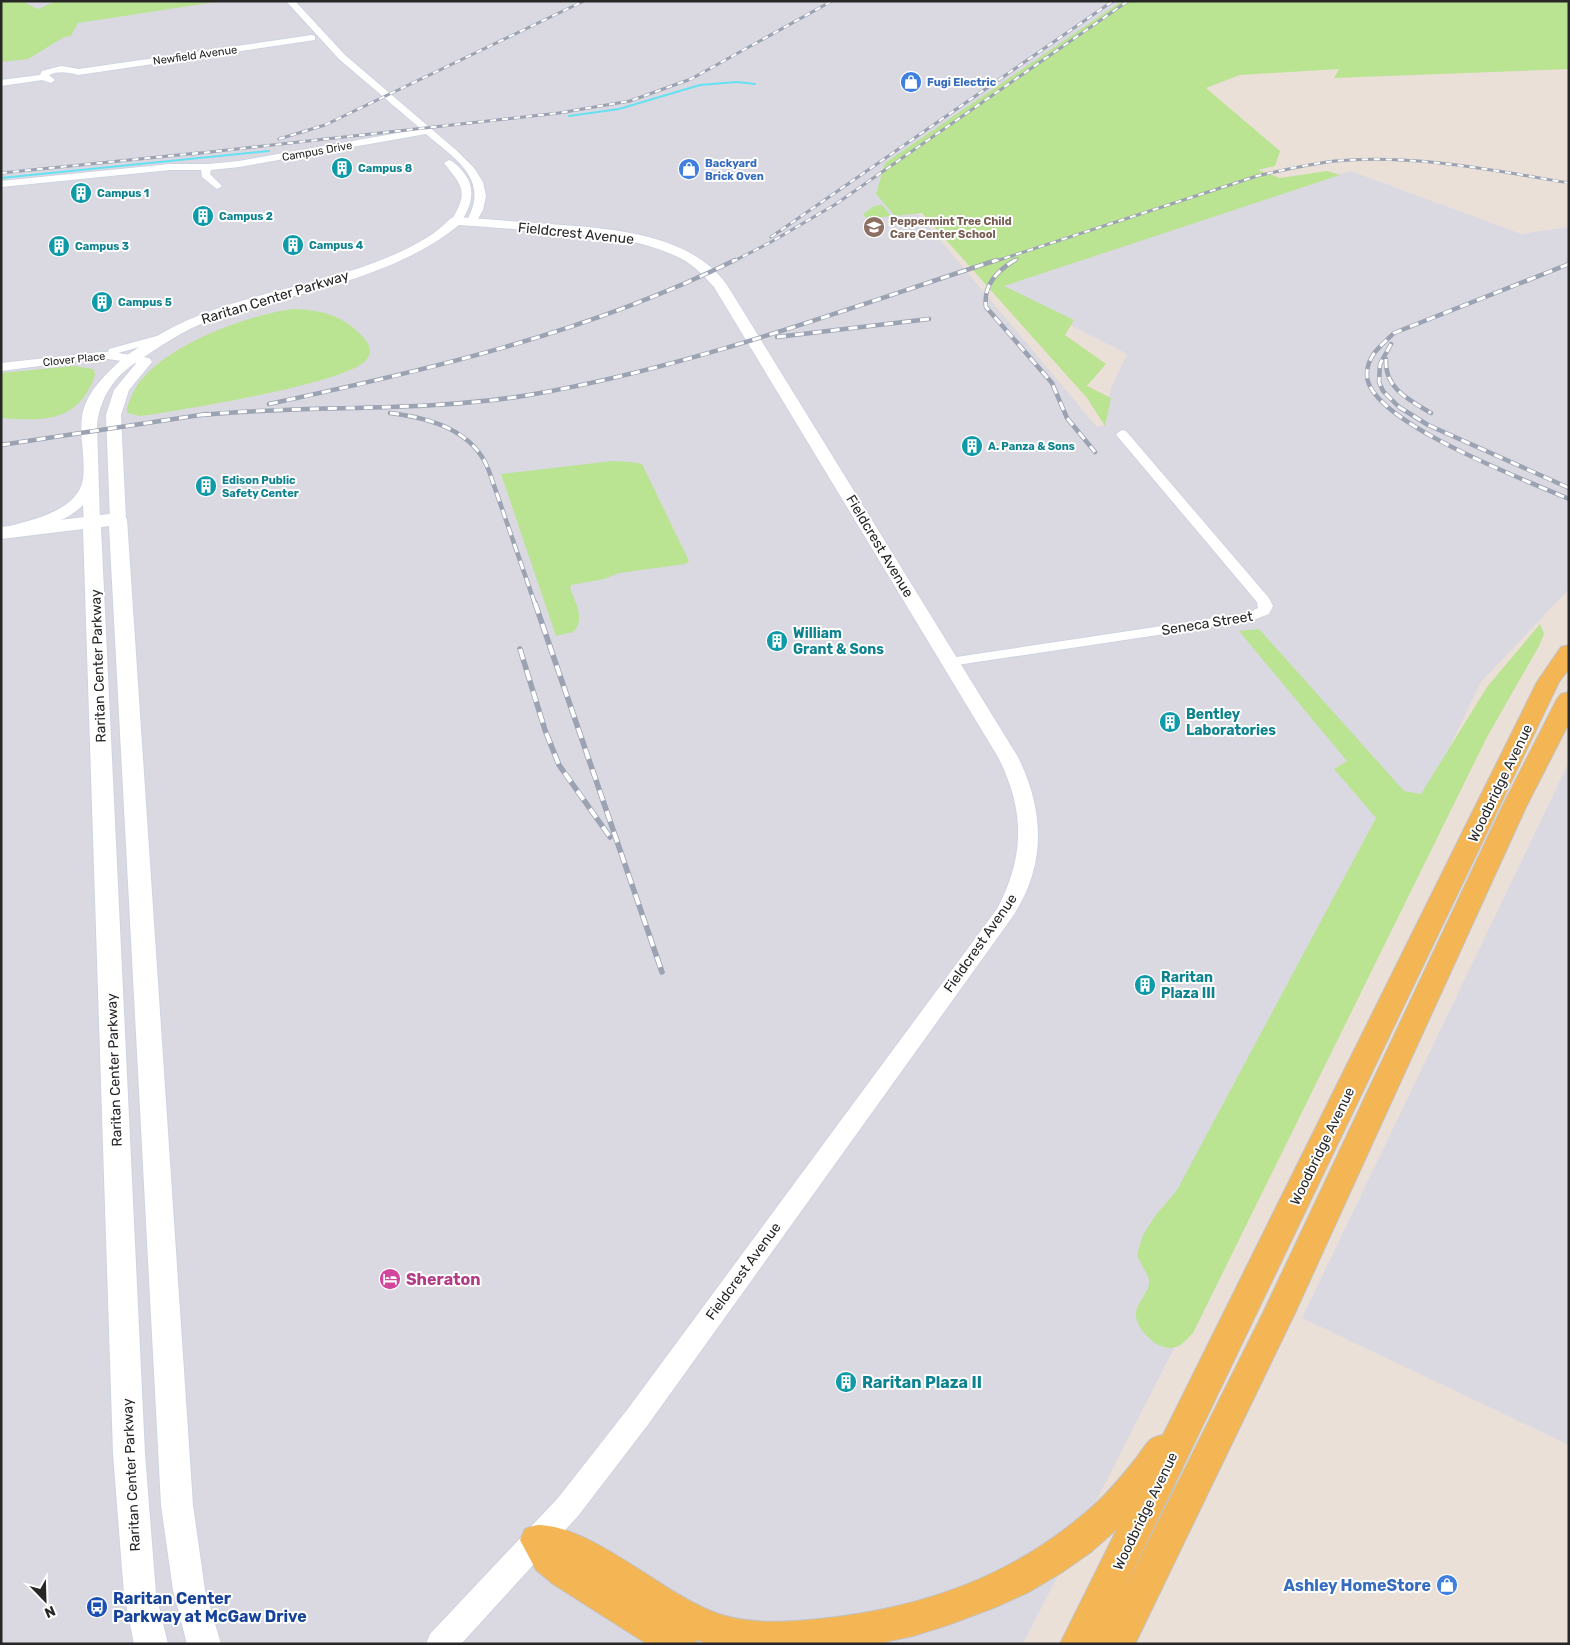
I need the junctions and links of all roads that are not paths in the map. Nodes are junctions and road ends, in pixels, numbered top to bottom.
1 (279, 1) edge
2 (290, 1) edge
3 (312, 38) junction
4 (78, 72) junction
5 (43, 77) junction
6 (1, 83) edge
7 (428, 131) junction
8 (416, 133) junction
9 (206, 167) junction
10 (1, 184) edge
11 (217, 186) dead end
12 (463, 222) junction
13 (166, 336) junction
14 (81, 357) junction
15 (140, 359) junction
16 (28, 364) junction
17 (1, 367) edge
18 (109, 379) junction
19 (1122, 434) dead end
20 (91, 479) junction
21 (118, 519) junction
22 (92, 522) junction
23 (1, 533) edge
24 (1569, 652) edge
25 (950, 662) junction
26 (1569, 699) edge
27 (1210, 1377) junction
28 (538, 1540) junction
29 (1147, 1582) junction
30 (198, 1642) edge
31 (151, 1644) edge
32 (441, 1644) edge
33 (679, 1644) edge
34 (1079, 1644) edge
35 (1116, 1644) edge
36 (1121, 1644) edge

1 - 3 street, Raritan Center Parkway
2 - 7 street, Raritan Center Parkway
3 - 4 street, Newfield Avenue
3 - 8 street, Raritan Center Parkway
4 - 5 street, Newfield Avenue
4 - 5 street, Newfield Avenue
5 - 6 street, Newfield Avenue
7 - 8 street, Campus Drive
7 - 12 street, Raritan Center Parkway
8 - 9 street, Campus Drive
8 - 12 street, Raritan Center Parkway
9 - 10 street, Campus Drive
9 - 11 street
12 - 13 street, Raritan Center Parkway
12 - 15 street, Raritan Center Parkway
12 - 25 street, Fieldcrest Avenue
13 - 14 street
13 - 15 street, Raritan Center Parkway
14 - 15 street, Clover Place
14 - 16 street, Clover Place
15 - 18 street, Raritan Center Parkway
15 - 21 street, Raritan Center Parkway
16 - 17 street, Clover Place
16 - 18 street
18 - 20 street, Raritan Center Parkway
19 - 25 street, Seneca Street
20 - 22 street, Raritan Center Parkway
20 - 23 street
21 - 22 main road
21 - 30 main road, Raritan Center Parkway
22 - 23 main road
22 - 31 main road, Raritan Center Parkway
24 - 27 main road, Woodbridge Avenue
25 - 28 street, Fieldcrest Avenue
26 - 29 main road, Woodbridge Avenue
27 - 28 main road
27 - 34 main road, Woodbridge Avenue
28 - 32 street, Fieldcrest Avenue
28 - 33 main road
29 - 35 main road, Woodbridge Avenue
29 - 36 main road

